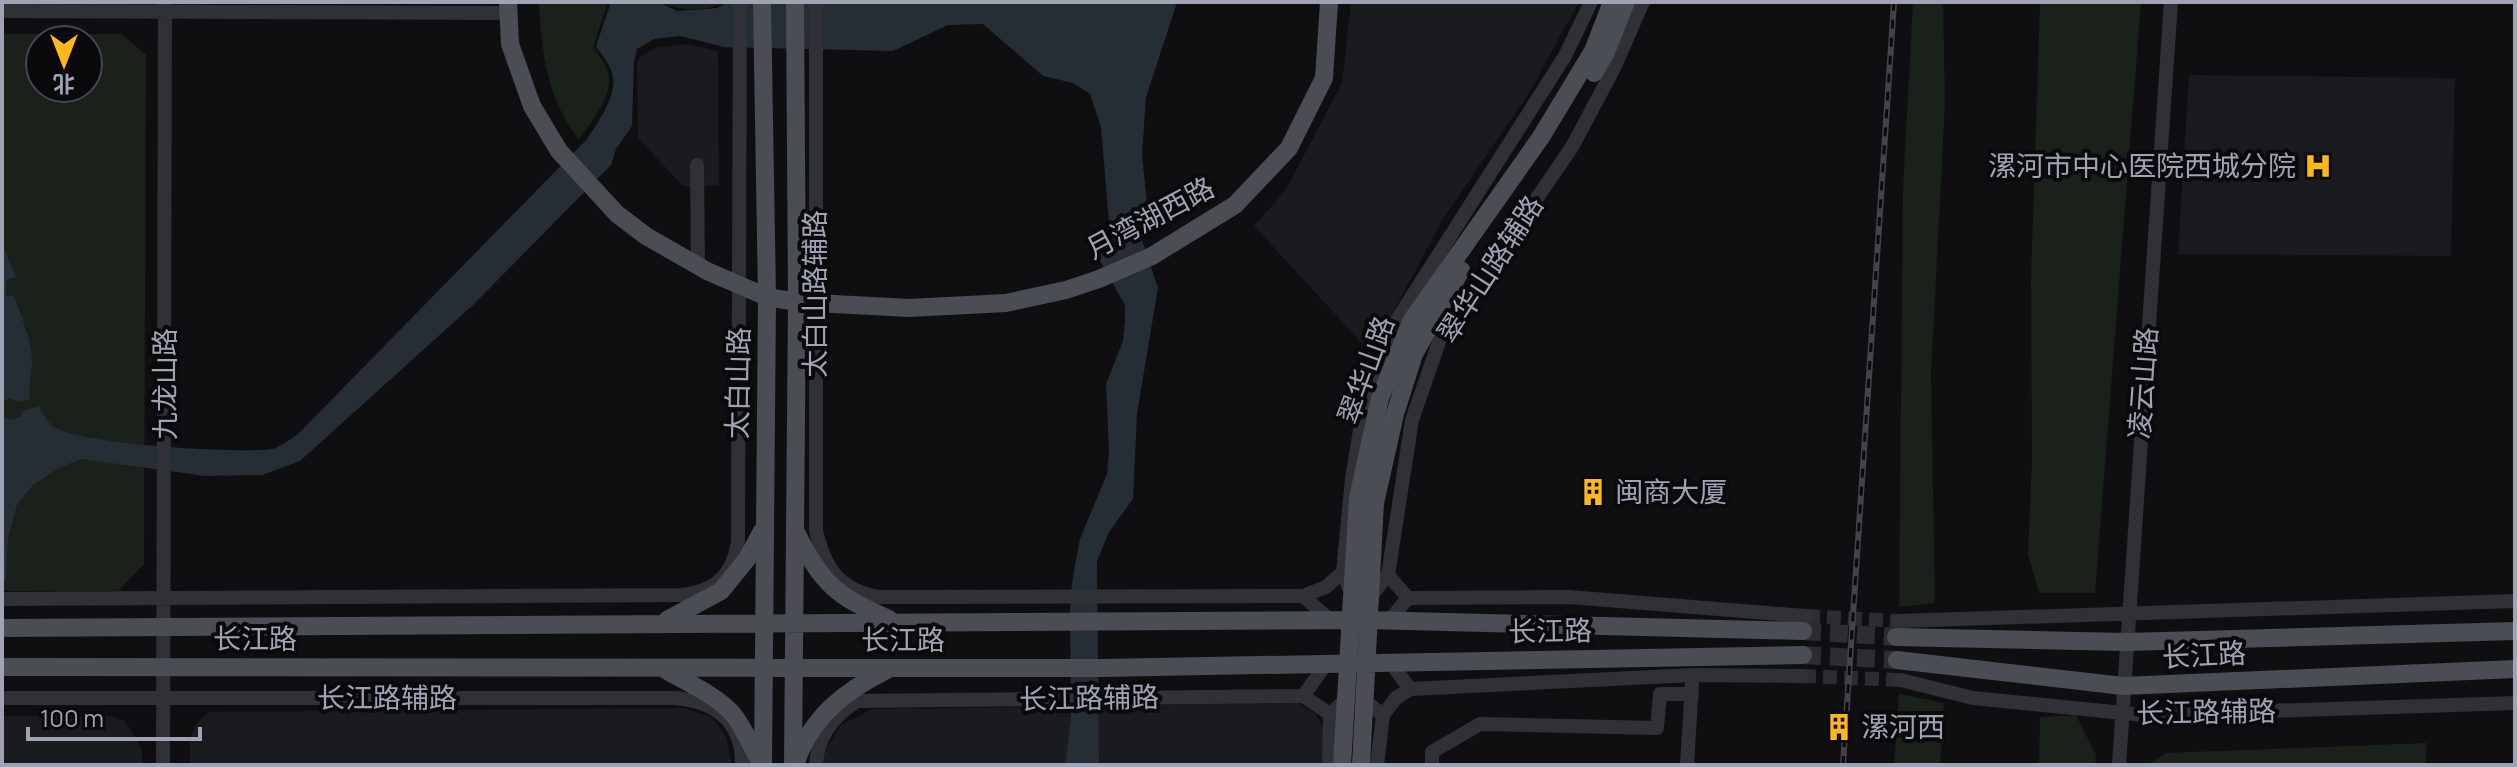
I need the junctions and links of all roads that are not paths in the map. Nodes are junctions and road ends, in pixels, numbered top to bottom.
1 (740, 2) edge
2 (762, 2) edge
3 (795, 2) edge
4 (816, 2) edge
5 (1329, 2) edge
6 (1591, 2) edge
7 (1612, 2) edge
8 (1626, 2) edge
9 (1643, 2) edge
10 (2171, 2) edge
11 (164, 7) edge
12 (508, 7) edge
13 (2, 11) edge
14 (697, 165) dead end
15 (698, 266) junction
16 (740, 286) junction
17 (767, 297) junction
18 (806, 303) junction
19 (763, 529) junction
20 (795, 530) junction
21 (1343, 572) junction
22 (1388, 575) junction
23 (1361, 595) junction
24 (1303, 596) junction
25 (1408, 598) junction
26 (2, 599) edge
27 (162, 599) junction
28 (2515, 601) edge
29 (2128, 614) junction
30 (1330, 620) junction
31 (1359, 620) junction
32 (1389, 621) junction
33 (663, 622) junction
34 (762, 622) junction
35 (794, 622) junction
36 (895, 622) junction
37 (1804, 623) joint
38 (2, 628) edge
39 (162, 628) junction
40 (1898, 629) joint
41 (2515, 631) edge
42 (2126, 642) junction
43 (1803, 655) tunnel mouth
44 (1897, 660) tunnel mouth
45 (1327, 663) junction
46 (1348, 663) junction
47 (1368, 663) junction
48 (1391, 663) junction
49 (2, 667) edge
50 (163, 667) junction
51 (661, 667) junction
52 (763, 667) junction
53 (894, 667) junction
54 (794, 668) junction
55 (2515, 669) edge
56 (1693, 675) junction
57 (1802, 676) tunnel mouth
58 (1901, 680) tunnel mouth
59 (2123, 686) junction
60 (1410, 689) junction
61 (1692, 694) junction
62 (1303, 696) junction
63 (2, 698) edge
64 (163, 698) junction
65 (1346, 699) junction
66 (1365, 701) junction
67 (2515, 703) edge
68 (1330, 714) junction
69 (2121, 714) junction
70 (1383, 715) junction
71 (163, 765) edge
72 (742, 765) edge
73 (762, 765) edge
74 (793, 765) edge
75 (816, 765) edge
76 (1329, 765) edge
77 (1342, 765) edge
78 (1361, 765) edge
79 (1377, 765) edge
80 (1432, 765) edge
81 (1687, 765) edge
82 (2119, 765) edge

1 - 16 street
2 - 17 main road, 太白山路
3 - 18 main road, 太白山路
4 - 18 street, 太白山路辅路
5 - 18 main road, 月湾湖西路
6 - 21 street, 翠华山路辅路
7 - 23 main road, 翠华山路
8 - 23 main road, 翠华山路
9 - 22 street, 翠华山路辅路
10 - 29 street, 凌云山路
11 - 12 street
11 - 13 street
11 - 27 street, 九龙山路
12 - 15 main road, 月湾湖西路
14 - 15 street
15 - 16 main road, 月湾湖西路
16 - 17 main road, 月湾湖西路
16 - 27 street
17 - 18 main road, 月湾湖西路
17 - 19 main road, 太白山路
18 - 20 main road, 太白山路
18 - 24 street, 太白山路辅路
19 - 33 main road
19 - 34 main road, 太白山路
20 - 35 main road, 太白山路
20 - 36 main road
21 - 23 street, 翠华山路辅路
21 - 24 street
22 - 23 street
22 - 25 street
23 - 31 main road, 翠华山路
24 - 30 street
25 - 32 street
25 - 37 street
26 - 27 street
27 - 39 street, 九龙山路
28 - 29 street
29 - 40 street
29 - 42 street, 凌云山路
30 - 31 main road, 长江路
30 - 36 main road, 长江路
31 - 32 main road, 长江路
31 - 46 main road, 翠华山路
31 - 47 main road, 翠华山路
32 - 37 main road, 长江路
33 - 34 main road, 长江路
33 - 39 main road, 长江路
34 - 35 main road, 长江路
34 - 52 main road, 太白山路
35 - 36 main road, 长江路
35 - 54 main road, 太白山路
38 - 39 main road, 长江路
39 - 50 street, 九龙山路
40 - 42 main road, 长江路
41 - 42 main road, 长江路
42 - 59 street, 凌云山路
43 - 48 main road, 长江路
44 - 59 main road, 长江路
45 - 46 main road, 长江路
45 - 53 main road, 长江路
45 - 62 street
46 - 47 main road, 长江路
46 - 65 main road, 翠华山路
47 - 48 main road, 长江路
47 - 66 main road, 翠华山路
48 - 60 street
49 - 50 main road, 长江路
50 - 51 main road, 长江路
50 - 64 street, 九龙山路
51 - 52 main road, 长江路
51 - 73 main road
52 - 54 main road, 长江路
52 - 73 main road, 太白山路
53 - 54 main road, 长江路
53 - 74 main road
54 - 74 main road, 太白山路
55 - 59 main road, 长江路
56 - 57 street
56 - 60 street
56 - 61 street
58 - 69 street, 长江路辅路
59 - 69 street, 凌云山路
60 - 70 street
61 - 80 street
61 - 81 street
62 - 68 street
62 - 75 street, 长江路辅路
63 - 64 street, 长江路辅路
64 - 71 street, 九龙山路
64 - 72 street, 长江路辅路
65 - 68 street
65 - 77 main road, 翠华山路
66 - 70 street
66 - 78 main road, 翠华山路
67 - 69 street, 长江路辅路
68 - 76 street
69 - 82 street, 凌云山路
70 - 79 street

